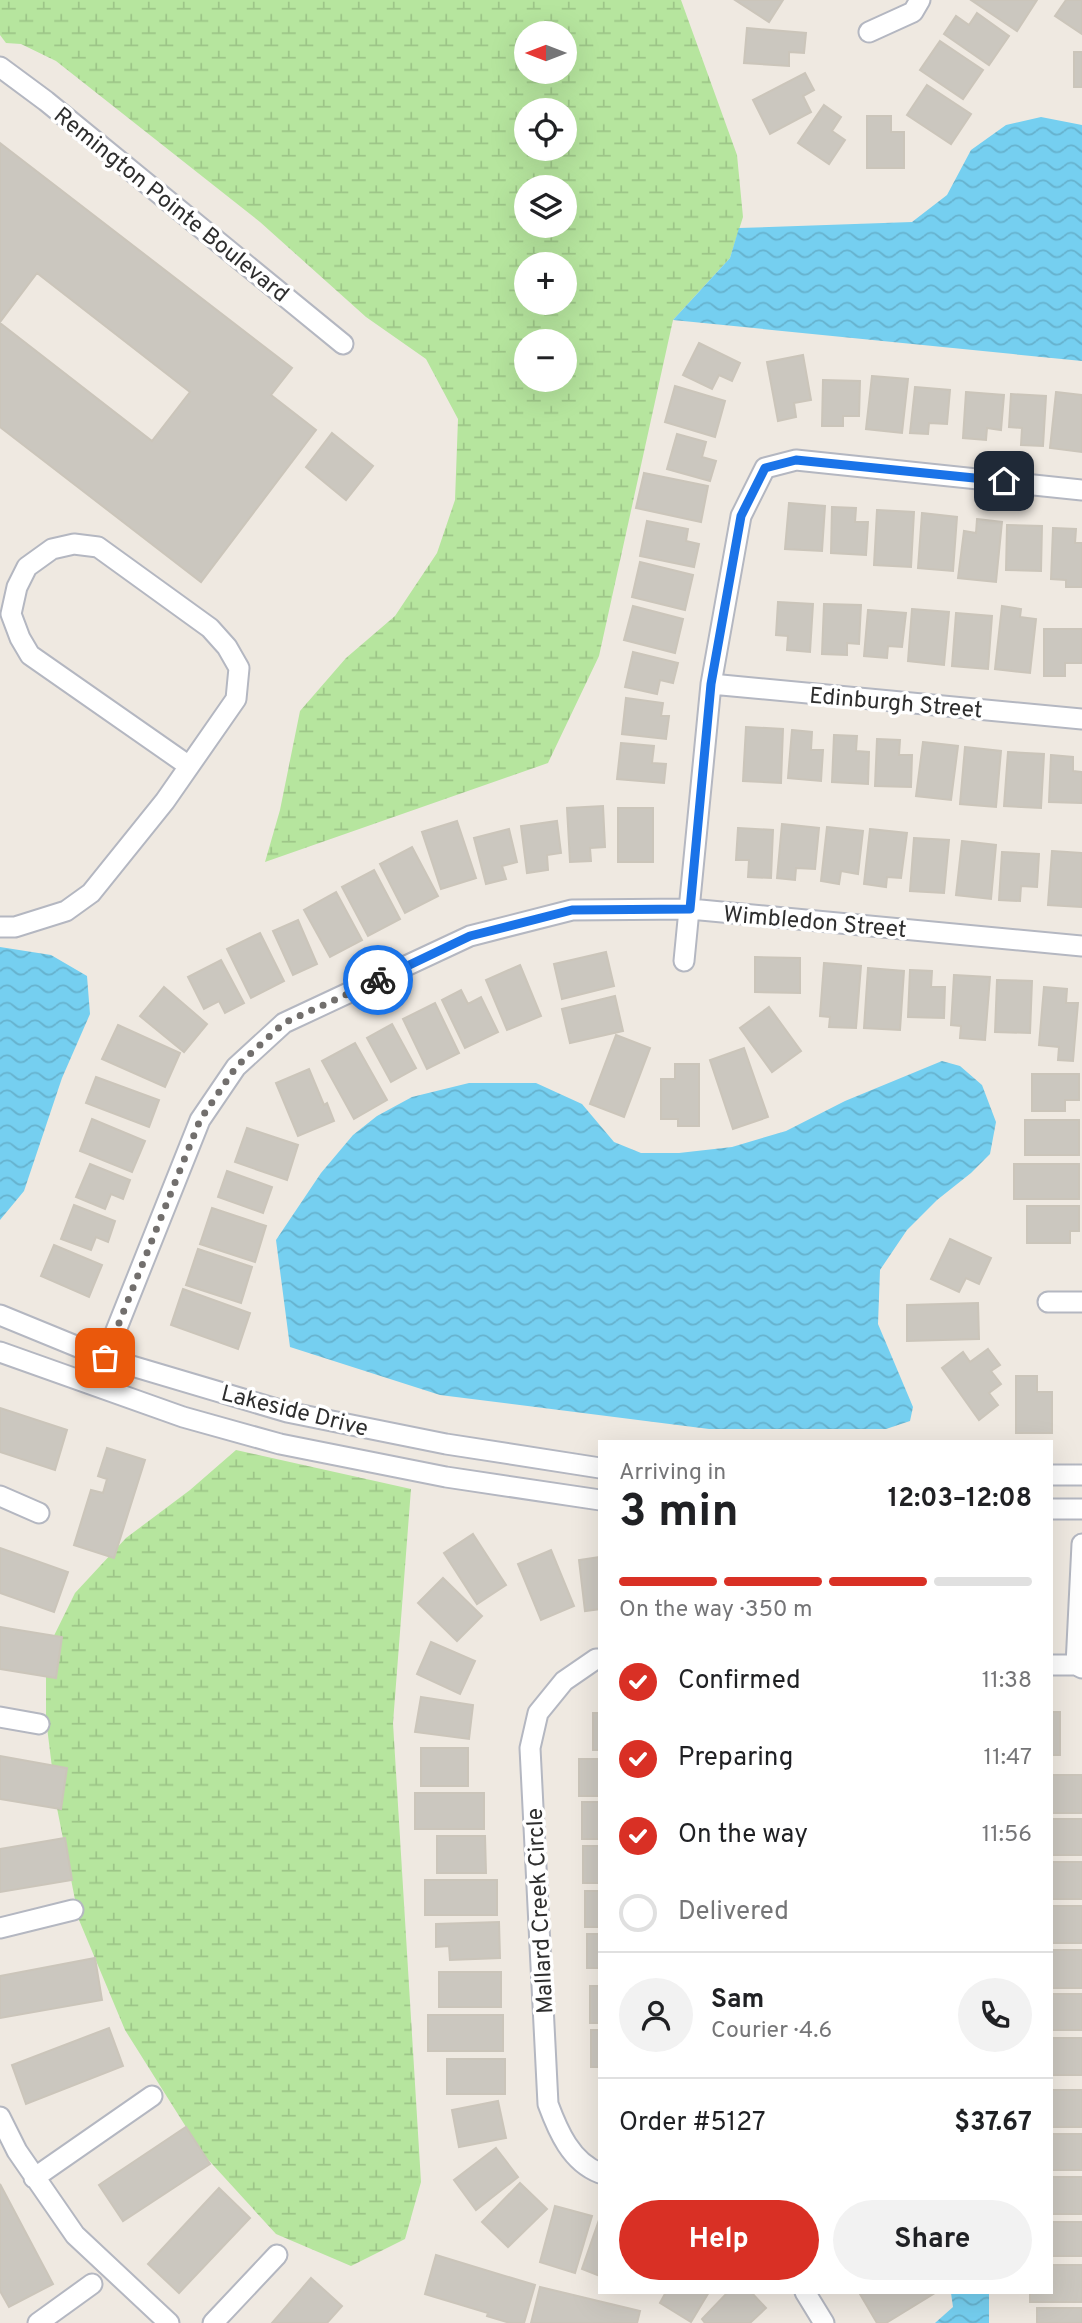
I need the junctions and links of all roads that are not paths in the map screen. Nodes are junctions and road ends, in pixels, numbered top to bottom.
1 (920, 0) edge
2 (869, 32) dead end
3 (0, 67) edge
4 (343, 344) dead end
5 (1082, 490) edge
6 (711, 684) junction
7 (1082, 719) edge
8 (189, 766) junction
9 (690, 909) junction
10 (0, 927) edge
11 (1082, 946) edge
12 (684, 961) dead end
13 (1048, 1301) dead end
14 (1082, 1302) edge
15 (0, 1315) edge
16 (0, 1352) edge
17 (105, 1358) junction
18 (598, 1468) edge
19 (1053, 1475) edge
20 (1082, 1475) edge
21 (0, 1496) edge
22 (598, 1500) edge
23 (1053, 1508) edge
24 (1082, 1509) edge
25 (39, 1513) dead end
26 (1082, 1544) edge
27 (598, 1659) edge
28 (1053, 1665) edge
29 (1079, 1667) edge
30 (0, 1717) edge
31 (39, 1724) dead end
32 (73, 1910) dead end
33 (0, 1928) edge
34 (152, 2096) dead end
35 (0, 2117) edge
36 (598, 2172) edge
37 (34, 2178) junction
38 (277, 2255) dead end
39 (92, 2284) dead end
40 (806, 2294) edge
41 (38, 2323) edge
42 (169, 2323) edge
43 (213, 2323) edge
44 (824, 2323) edge

1 - 2 street
3 - 4 street, Remington Pointe Boulevard
5 - 6 street
6 - 7 street, Edinburgh Street
6 - 9 street
8 - 8 street
8 - 10 street
9 - 11 street, Wimbledon Street
9 - 12 street
9 - 17 street, Wimbledon Street
13 - 14 street
15 - 17 street, Lakeside Drive
16 - 22 street, Lakeside Drive
17 - 18 street, Lakeside Drive
19 - 20 street
21 - 25 street
23 - 24 street
26 - 29 street
27 - 36 street, Mallard Creek Circle
28 - 29 street
30 - 31 street
32 - 33 street
34 - 37 street
35 - 37 street
37 - 42 street
38 - 43 street
39 - 41 street
40 - 44 street

